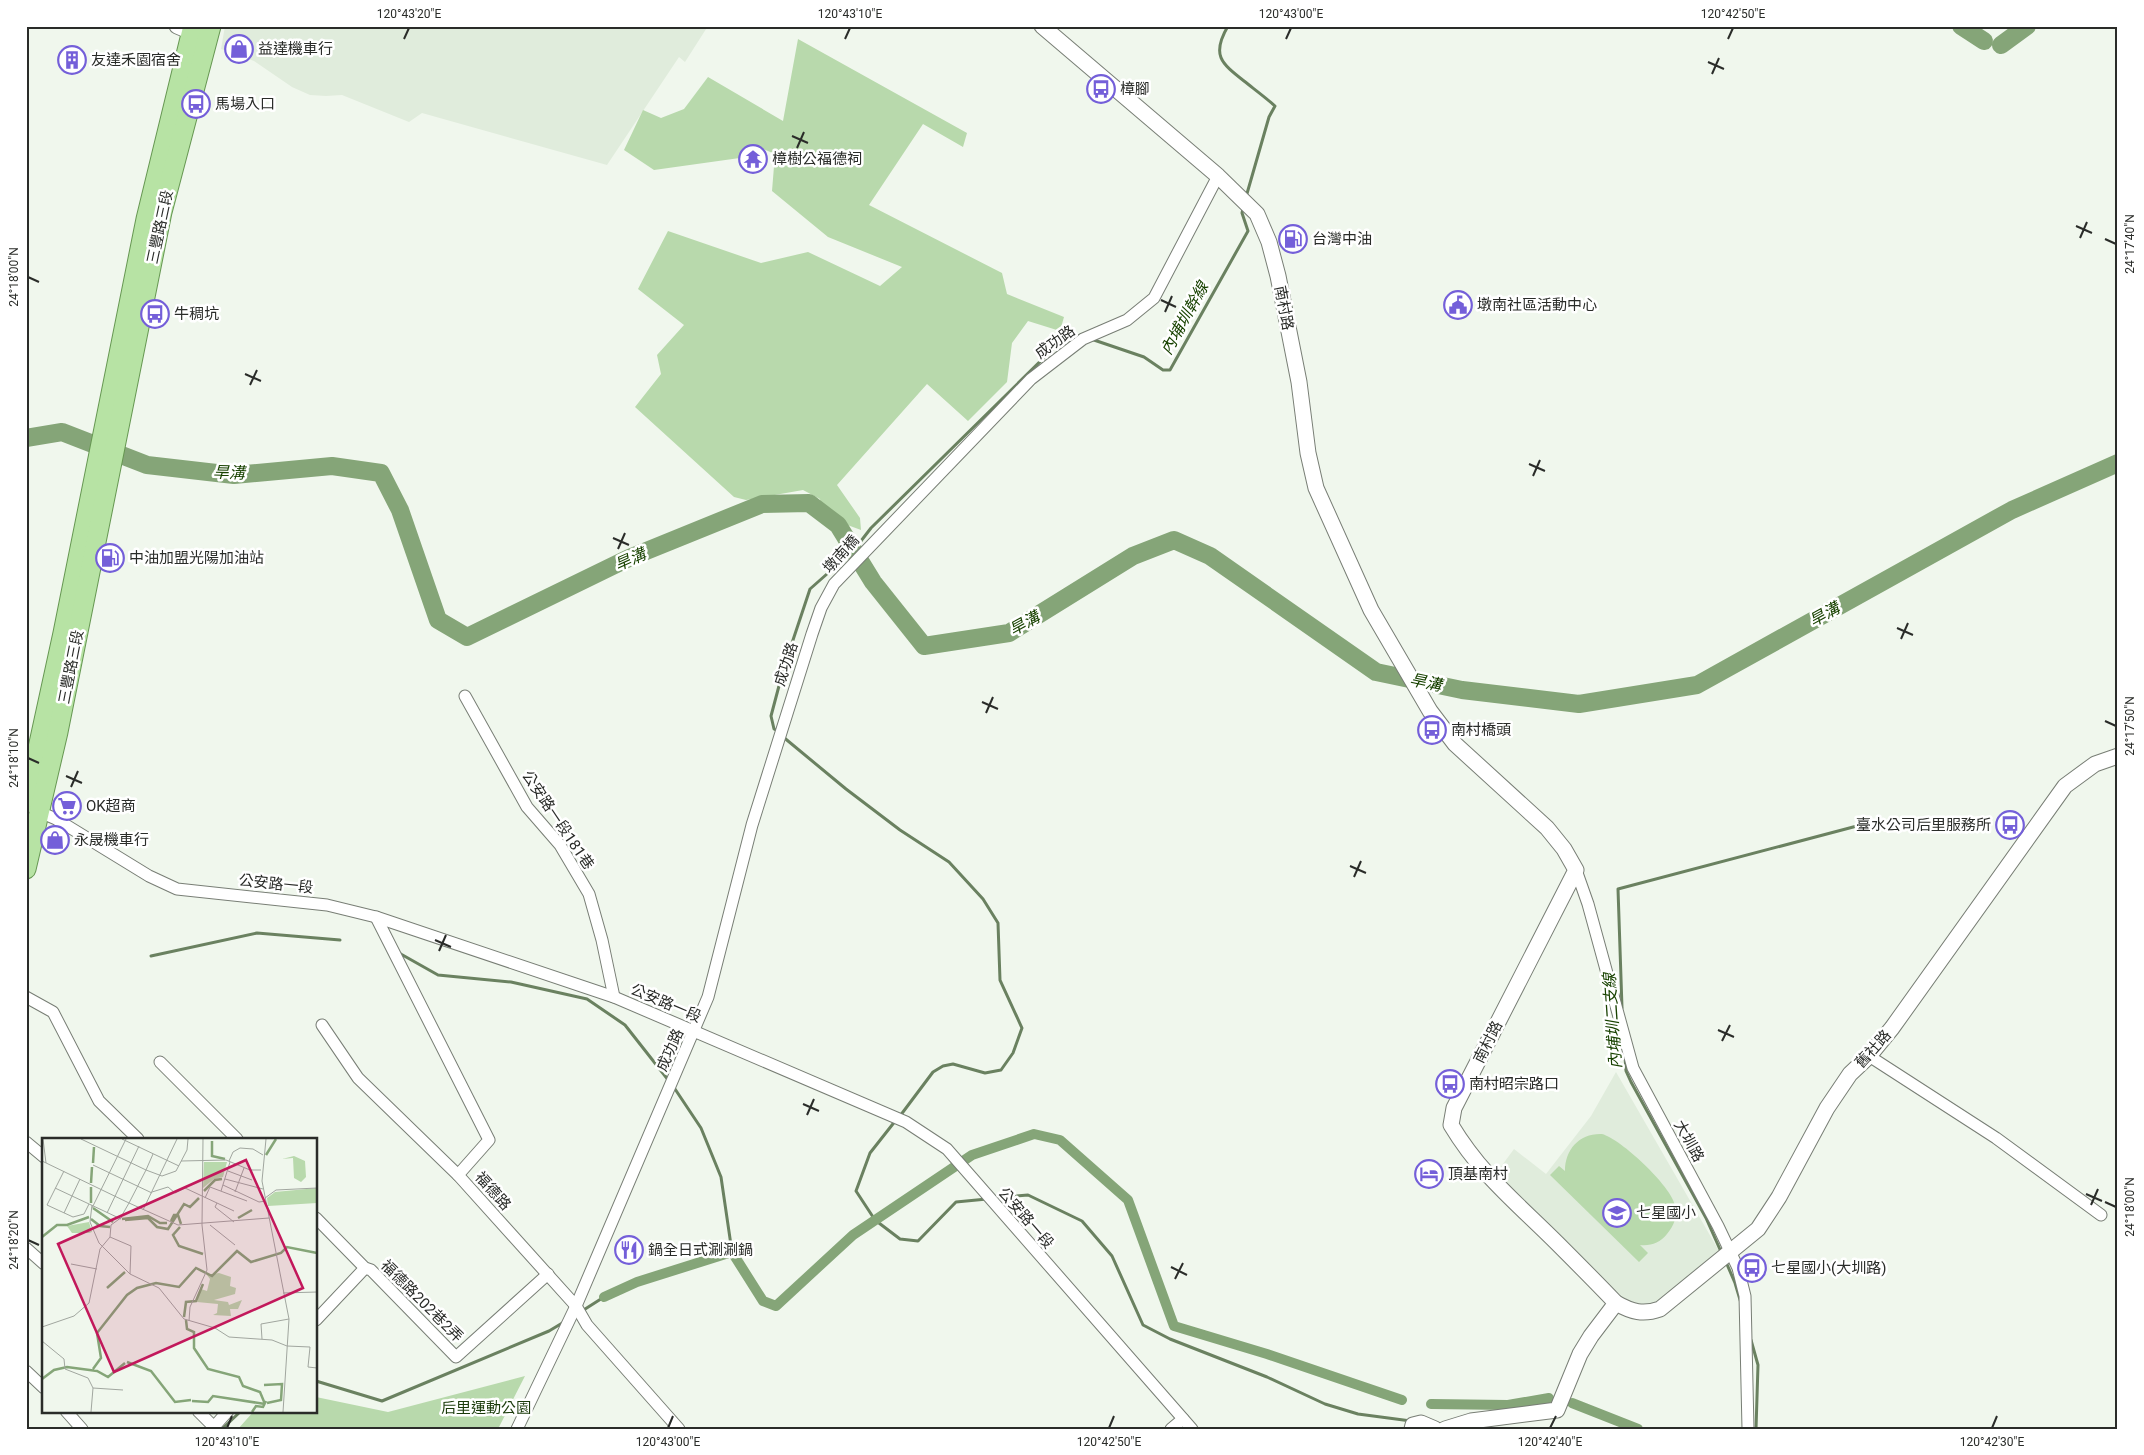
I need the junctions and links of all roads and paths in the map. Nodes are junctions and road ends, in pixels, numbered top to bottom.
1 (1042, 26) edge
2 (196, 30) edge
3 (1218, 176) junction
4 (889, 524) joint
5 (821, 608) joint
6 (465, 696) dead end
7 (2118, 756) edge
8 (31, 807) edge
9 (26, 869) edge
10 (1576, 870) junction
11 (376, 917) junction
12 (26, 997) edge
13 (614, 997) junction
14 (322, 1025) dead end
15 (694, 1031) junction
16 (1869, 1056) junction
17 (160, 1062) dead end
18 (137, 1138) edge
19 (236, 1138) edge
20 (26, 1142) edge
21 (42, 1155) edge
22 (458, 1175) junction
23 (2101, 1215) dead end
24 (318, 1220) edge
25 (26, 1248) edge
26 (1731, 1252) junction
27 (42, 1262) edge
28 (366, 1268) junction
29 (548, 1274) junction
30 (1616, 1303) junction
31 (576, 1306) junction
32 (318, 1315) edge
33 (26, 1371) edge
34 (42, 1386) edge
35 (67, 1412) edge
36 (199, 1412) edge
37 (227, 1412) edge
38 (1183, 1419) junction
39 (1412, 1427) edge
40 (212, 1428) edge
41 (82, 1429) edge
42 (518, 1429) edge
43 (679, 1429) edge
44 (1171, 1429) edge
45 (1192, 1429) edge
46 (1435, 1429) edge
47 (1445, 1429) edge
48 (1748, 1429) edge

1 - 3 street, 南村路
2 - 8 main road, 三豐路三段
3 - 4 street, 成功路
3 - 10 street, 南村路
4 - 5 street, 墩南橋
5 - 15 street, 成功路
6 - 13 street, 公安路一段181巷
7 - 16 street, 舊社路
8 - 9 main road, 三豐路三段
8 - 11 street, 公安路一段
10 - 26 street, 大圳路
10 - 30 street, 南村路
11 - 13 street, 公安路一段
11 - 22 street, 福德路
12 - 18 street
13 - 15 street, 公安路一段
14 - 22 street
15 - 31 street, 成功路
15 - 38 street, 公安路一段
16 - 23 street
16 - 26 street, 舊社路
17 - 19 street
20 - 21 street
22 - 29 street, 福德路
24 - 28 street, 福德路202巷2弄
25 - 27 street
26 - 30 street, 舊社路
26 - 48 street, 大圳路
28 - 29 street, 福德路202巷2弄
28 - 32 street
29 - 31 street, 福德路
30 - 47 street
31 - 42 street, 成功路
31 - 43 street, 福德路
33 - 34 street
35 - 41 street
36 - 40 street
37 - 40 street
38 - 44 street
38 - 45 street, 公安路一段
39 - 46 street

